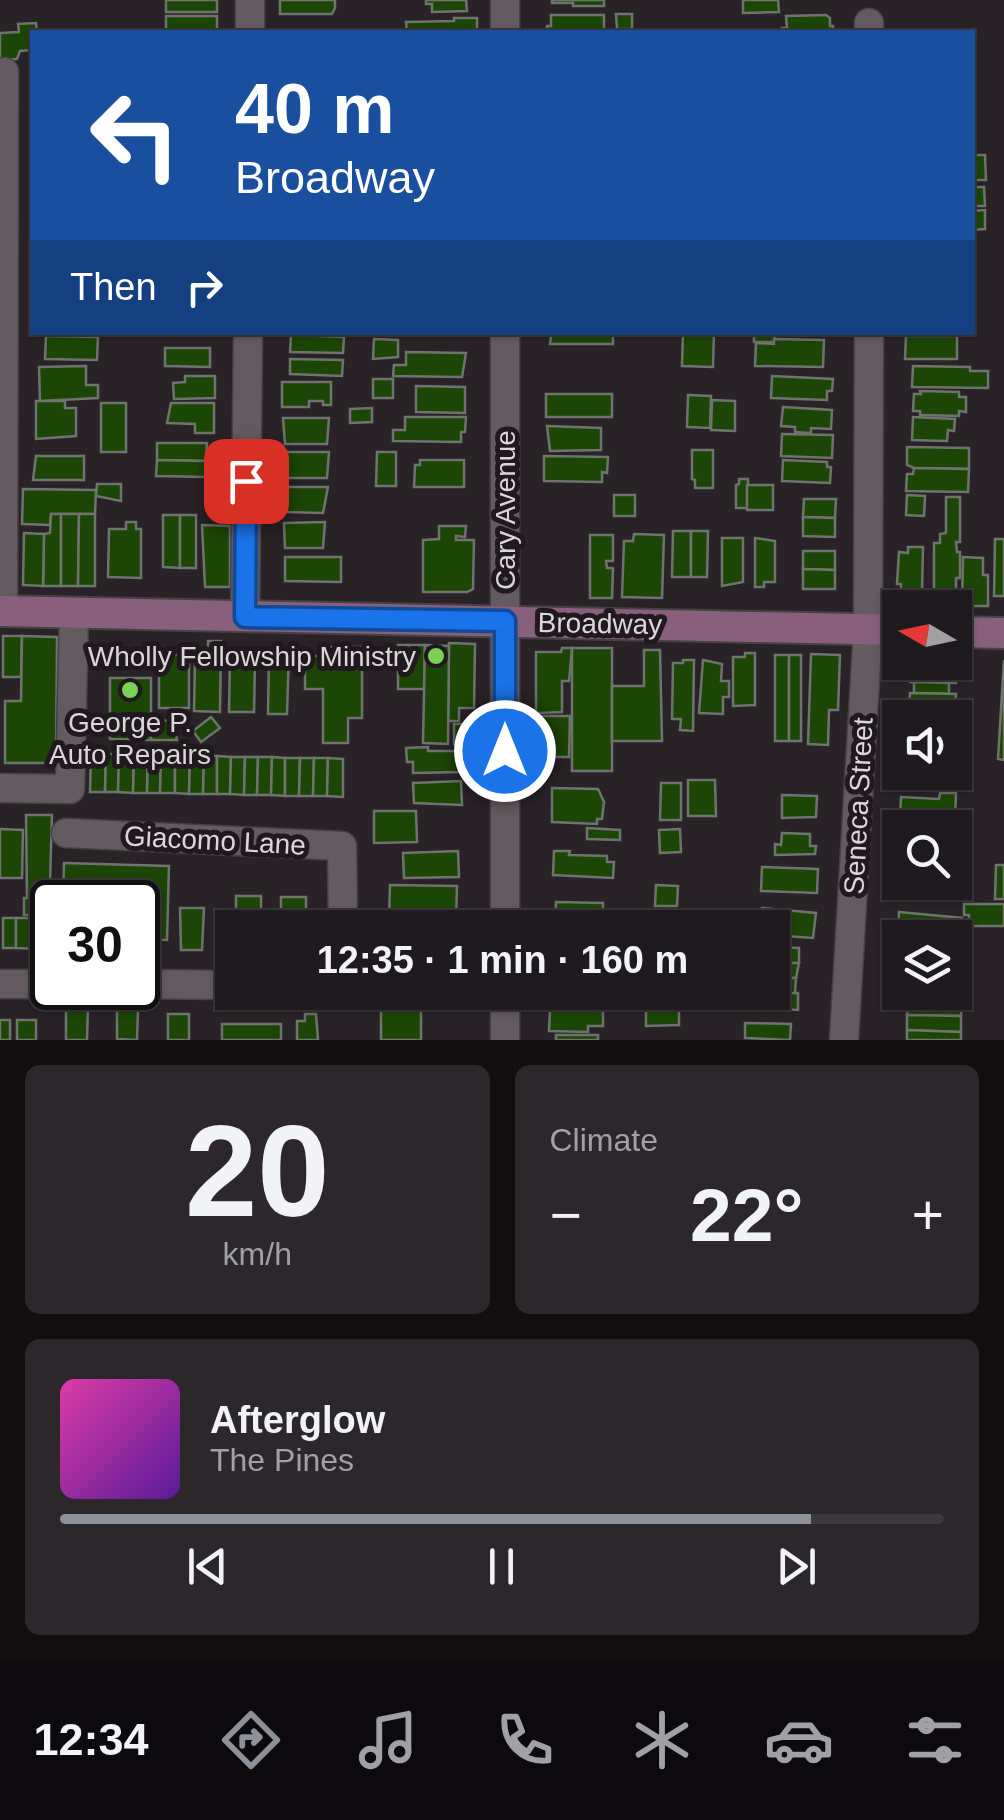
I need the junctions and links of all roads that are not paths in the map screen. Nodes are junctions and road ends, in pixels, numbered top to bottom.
1 (250, 0) edge
2 (505, 0) edge
3 (250, 30) edge
4 (505, 30) edge
5 (4, 72) dead end
6 (248, 335) edge
7 (505, 335) edge
8 (869, 335) edge
9 (1, 610) edge
10 (74, 613) junction
11 (245, 617) junction
12 (505, 621) junction
13 (868, 629) junction
14 (882, 629) edge
15 (972, 632) edge
16 (1004, 633) edge
17 (0, 788) edge
18 (66, 833) dead end
19 (343, 910) edge
20 (505, 910) edge
21 (0, 984) edge
22 (30, 984) edge
23 (160, 984) edge
24 (215, 985) edge
25 (505, 1010) edge
26 (505, 1040) edge
27 (844, 1040) edge

1 - 3 street
2 - 4 street
5 - 9 street
6 - 11 street
7 - 12 street, Cary Avenue
8 - 13 street, Seneca Street
9 - 10 street, Broadway
10 - 11 street, Broadway
10 - 17 street
11 - 12 street, Broadway
12 - 13 street, Broadway
12 - 20 street, Cary Avenue
13 - 14 street, Broadway
13 - 27 street, Seneca Street
15 - 16 street
18 - 19 street, Giacomo Lane
21 - 22 street
23 - 24 street
25 - 26 street

